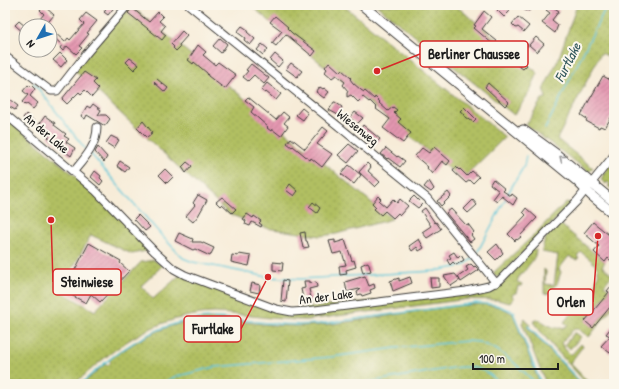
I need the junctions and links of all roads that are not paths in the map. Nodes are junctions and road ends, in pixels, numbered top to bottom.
1 (128, 5) edge
2 (190, 5) edge
3 (362, 5) edge
4 (5, 56) edge
5 (5, 114) edge
6 (97, 127) dead end
7 (614, 155) edge
8 (74, 171) junction
9 (589, 187) junction
10 (614, 202) edge
11 (614, 214) edge
12 (496, 282) junction

1 - 4 street
2 - 12 street, Wiesenweg
3 - 9 main road
5 - 8 street, An der Lake
6 - 8 street, An der Lake
7 - 9 street, An der Lake
8 - 12 street, An der Lake
9 - 10 main road
9 - 11 main road
9 - 12 street, An der Lake

